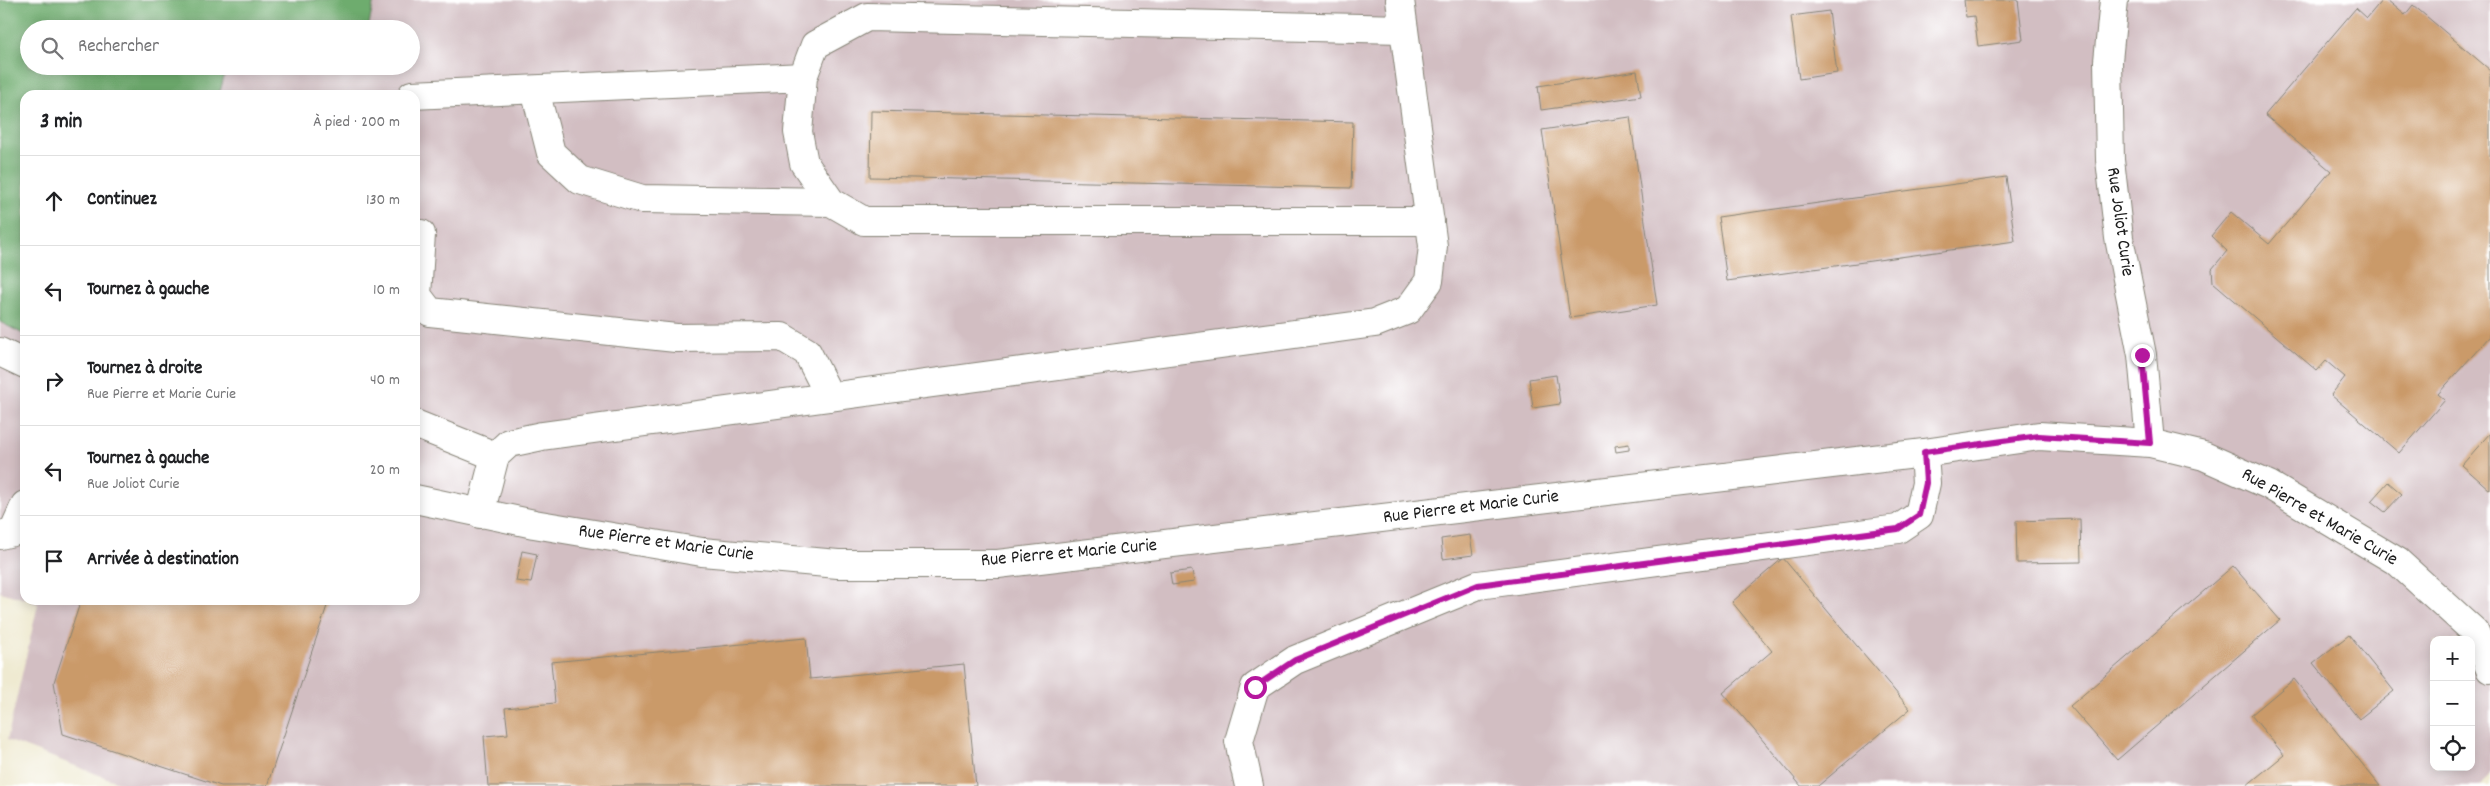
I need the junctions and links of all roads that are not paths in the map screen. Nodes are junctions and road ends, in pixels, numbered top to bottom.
1 (1400, 0) edge
2 (2114, 0) edge
3 (1404, 29) junction
4 (803, 78) junction
5 (535, 90) junction
6 (420, 95) edge
7 (831, 202) junction
8 (1430, 221) junction
9 (421, 234) dead end
10 (420, 249) edge
11 (420, 299) edge
12 (0, 352) edge
13 (20, 362) edge
14 (830, 397) junction
15 (420, 426) edge
16 (2150, 443) junction
17 (1924, 452) junction
18 (495, 456) junction
19 (420, 500) edge
20 (480, 514) junction
21 (20, 516) edge
22 (0, 534) edge
23 (2482, 634) edge
24 (2490, 669) edge
25 (1249, 786) edge

1 - 3 street
2 - 16 street, Rue Joliot Curie
3 - 4 street
3 - 8 street
4 - 5 street
4 - 7 street
5 - 6 street
5 - 7 street
7 - 8 street
8 - 14 street
9 - 10 street
11 - 14 street
12 - 13 street
14 - 18 street
15 - 18 street
16 - 17 street, Rue Pierre et Marie Curie
16 - 23 street, Rue Pierre et Marie Curie
17 - 20 street, Rue Pierre et Marie Curie
17 - 25 street
18 - 20 street
19 - 20 street, Rue Pierre et Marie Curie
21 - 22 street
23 - 24 street, Rue Pierre et Marie Curie

